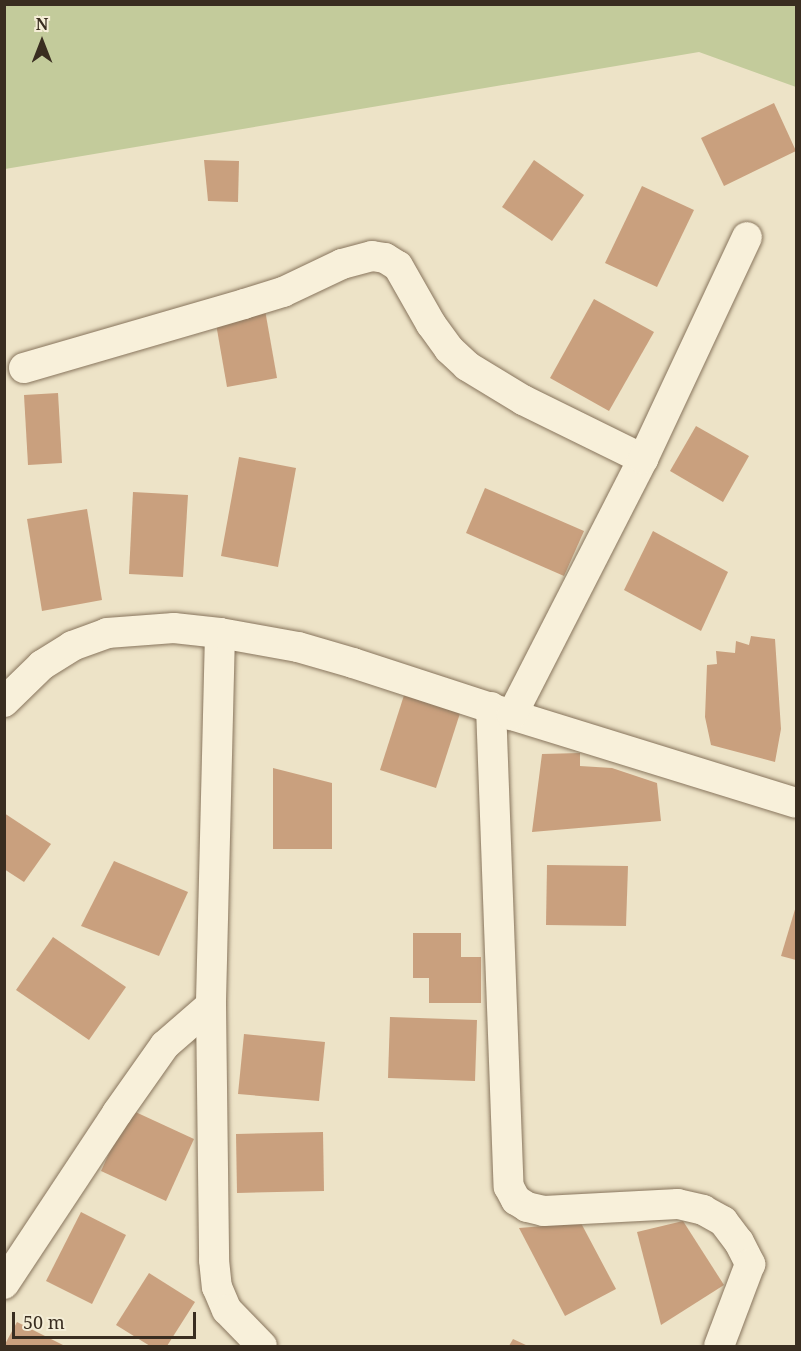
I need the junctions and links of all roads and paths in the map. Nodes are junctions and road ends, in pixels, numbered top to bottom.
1 (747, 237) dead end
2 (24, 368) dead end
3 (643, 459) junction
4 (220, 633) junction
5 (4, 702) edge
6 (502, 711) junction
7 (796, 803) edge
8 (211, 1005) junction
9 (4, 1284) edge
10 (719, 1346) edge
11 (262, 1347) edge

1 - 3 street
2 - 3 street
3 - 6 street
4 - 5 street
4 - 6 street
4 - 8 street
6 - 7 street
6 - 10 street
8 - 9 street
8 - 11 street

